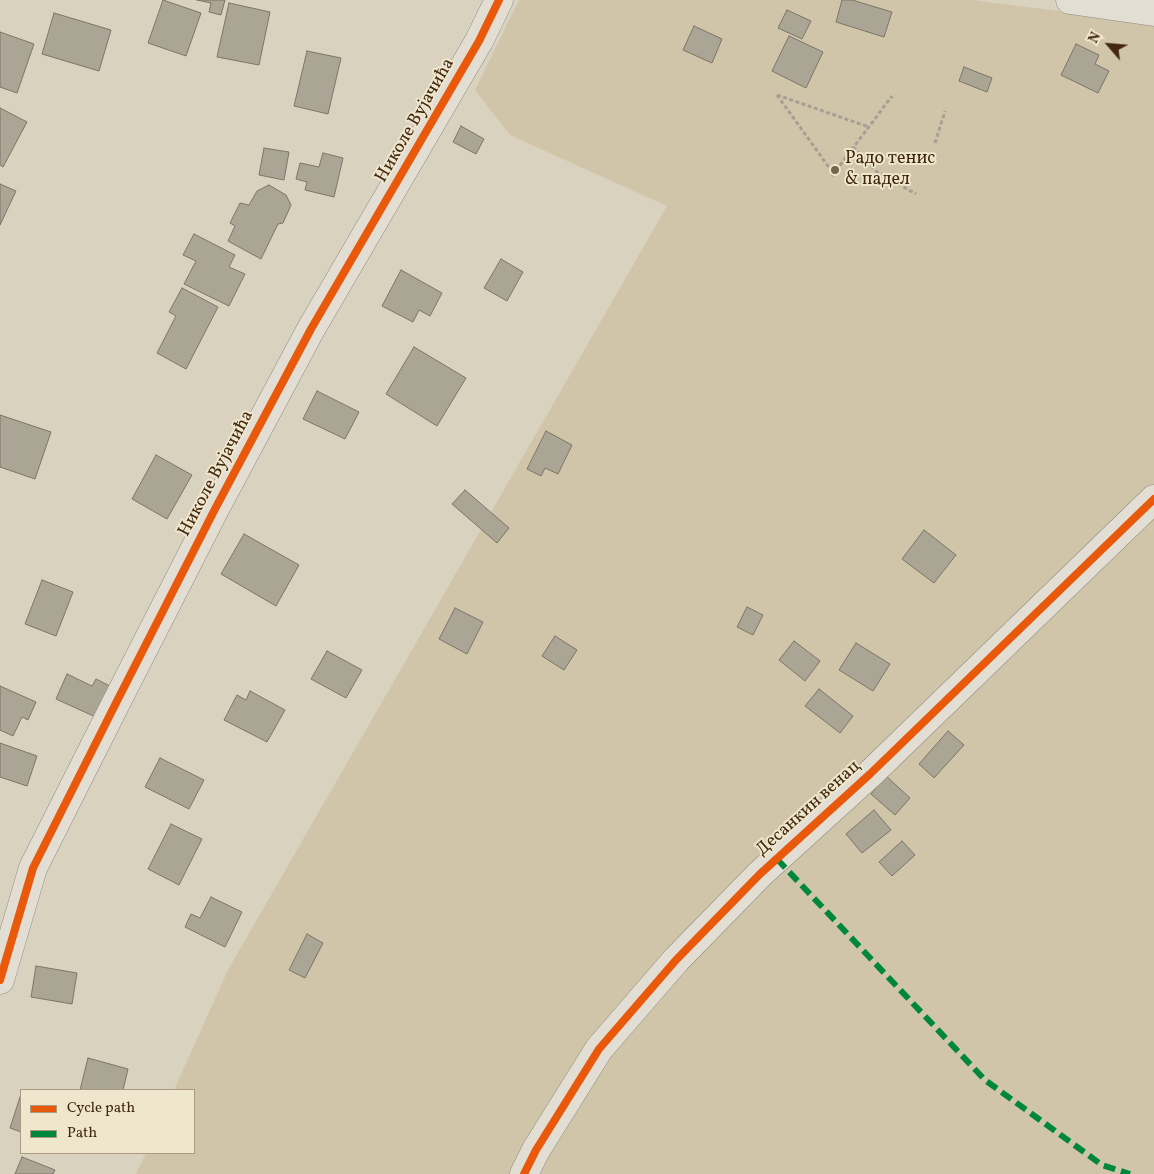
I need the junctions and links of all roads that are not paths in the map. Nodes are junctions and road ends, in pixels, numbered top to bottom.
1 (499, 0) edge
2 (1070, 0) edge
3 (1154, 12) edge
4 (1154, 499) edge
5 (0, 980) edge
6 (524, 1174) edge

1 - 5 street, Николе Вујачића
2 - 3 street
4 - 6 street, Десанкин венац

